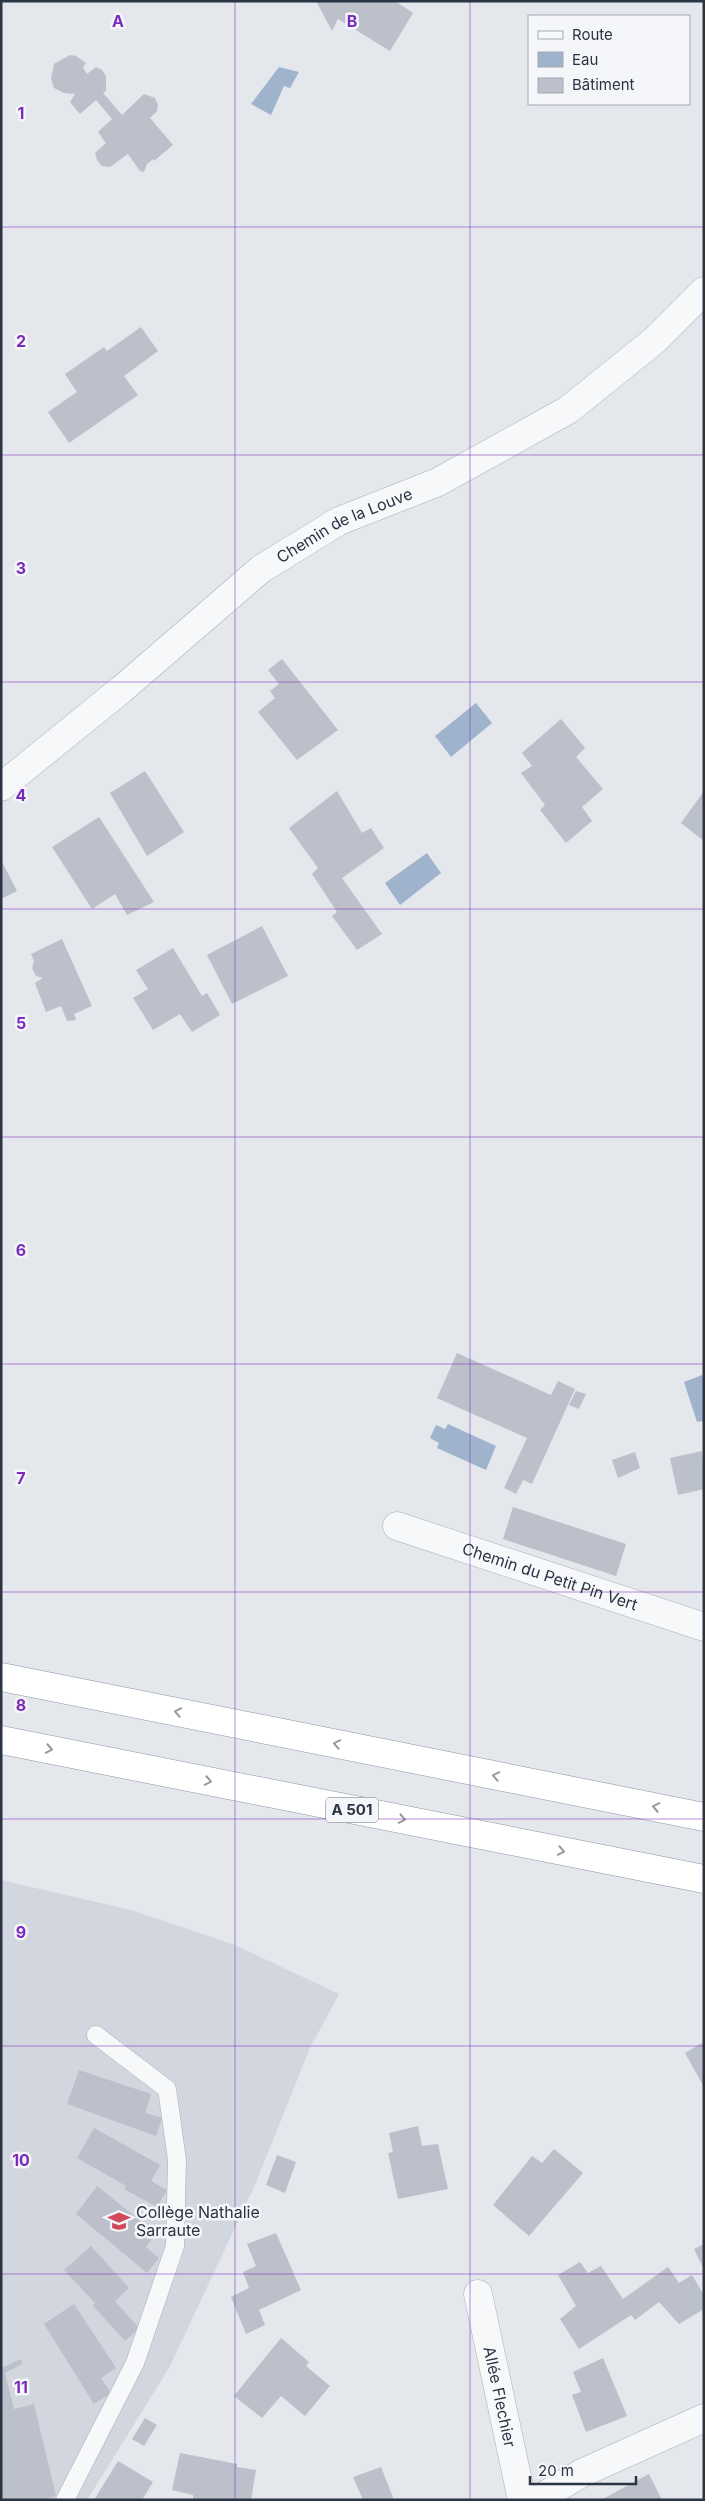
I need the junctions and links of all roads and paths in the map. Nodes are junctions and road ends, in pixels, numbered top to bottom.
1 (704, 291) edge
2 (1, 787) edge
3 (397, 1526) dead end
4 (704, 1627) edge
5 (1, 1677) edge
6 (1, 1740) edge
7 (704, 1817) edge
8 (704, 1879) edge
9 (96, 2035) dead end
10 (478, 2294) dead end
11 (704, 2418) edge
12 (65, 2500) edge
13 (522, 2500) edge
14 (537, 2500) edge

1 - 2 street, Chemin de la Louve
3 - 4 street, Chemin du Petit Pin Vert
7 -> 5 highway
6 -> 8 highway, A 501
9 - 12 lane
10 - 13 street, Allée Flechier
11 - 14 street

